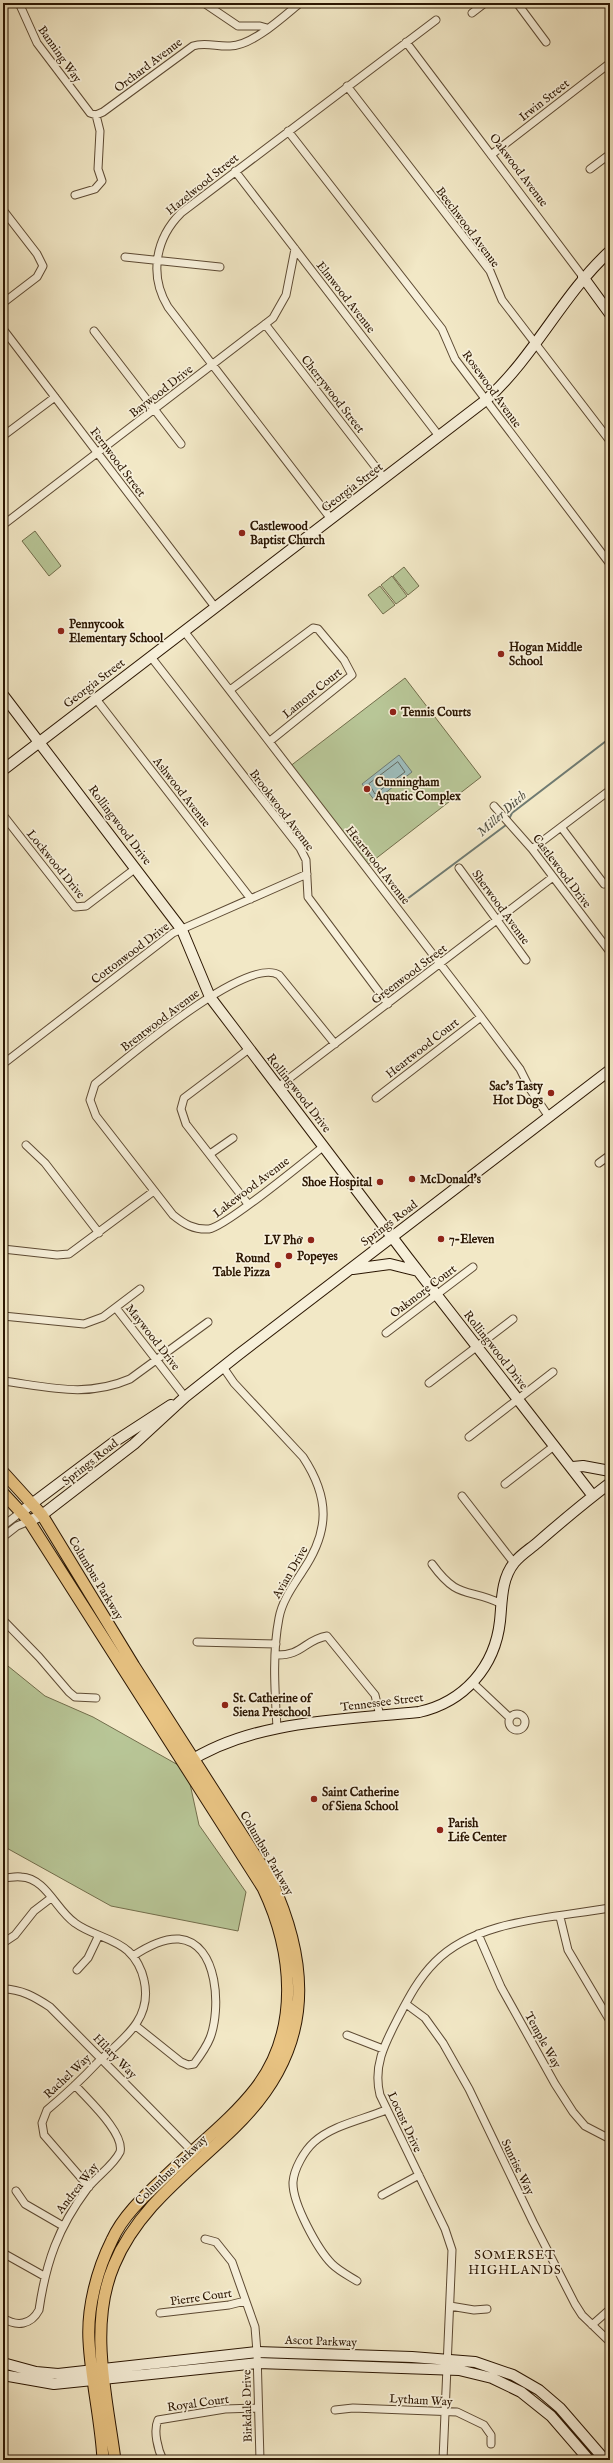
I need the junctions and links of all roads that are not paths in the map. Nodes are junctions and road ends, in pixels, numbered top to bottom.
1 (19, 3) edge
2 (204, 3) edge
3 (300, 3) edge
4 (485, 3) edge
5 (517, 3) edge
6 (472, 14) dead end
7 (436, 20) dead end
8 (267, 28) junction
9 (406, 42) junction
10 (546, 42) dead end
11 (610, 63) edge
12 (347, 86) junction
13 (93, 114) junction
14 (288, 130) junction
15 (610, 154) edge
16 (491, 155) junction
17 (590, 169) dead end
18 (235, 171) junction
19 (75, 195) dead end
20 (3, 210) edge
21 (295, 249) junction
22 (610, 251) edge
23 (125, 257) dead end
24 (157, 261) junction
25 (220, 266) dead end
26 (583, 277) junction
27 (3, 303) edge
28 (610, 314) edge
29 (265, 324) junction
30 (3, 329) edge
31 (94, 331) dead end
32 (535, 343) junction
33 (213, 364) junction
34 (55, 397) junction
35 (486, 400) junction
36 (155, 409) junction
37 (3, 436) edge
38 (439, 436) junction
39 (610, 441) edge
40 (181, 444) dead end
41 (98, 453) junction
42 (384, 478) junction
43 (331, 519) junction
44 (3, 525) edge
45 (610, 564) edge
46 (215, 607) junction
47 (184, 631) junction
48 (151, 657) junction
49 (230, 690) junction
50 (3, 696) edge
51 (96, 698) junction
52 (270, 741) junction
53 (39, 742) junction
54 (3, 770) edge
55 (610, 790) edge
56 (494, 806) dead end
57 (3, 815) edge
58 (561, 827) junction
59 (532, 849) junction
60 (136, 868) junction
61 (459, 868) dead end
62 (307, 874) junction
63 (553, 877) junction
64 (604, 884) dead end
65 (251, 899) junction
66 (497, 920) junction
67 (182, 930) junction
68 (610, 952) edge
69 (526, 960) dead end
70 (441, 964) junction
71 (210, 996) junction
72 (388, 1004) junction
73 (481, 1017) junction
74 (335, 1044) junction
75 (248, 1049) junction
76 (3, 1064) edge
77 (610, 1070) edge
78 (278, 1088) junction
79 (376, 1098) dead end
80 (549, 1117) junction
81 (233, 1138) dead end
82 (26, 1145) dead end
83 (324, 1146) junction
84 (210, 1154) junction
85 (610, 1155) edge
86 (599, 1163) dead end
87 (154, 1191) junction
88 (248, 1204) junction
89 (99, 1234) junction
90 (392, 1237) junction
91 (3, 1248) edge
92 (473, 1267) dead end
93 (350, 1270) junction
94 (419, 1272) junction
95 (140, 1289) dead end
96 (437, 1294) junction
97 (116, 1308) junction
98 (3, 1316) edge
99 (513, 1319) dead end
100 (208, 1322) dead end
101 (386, 1333) dead end
102 (477, 1346) junction
103 (157, 1360) junction
104 (223, 1367) junction
105 (553, 1372) dead end
106 (3, 1382) edge
107 (429, 1383) dead end
108 (185, 1397) junction
109 (518, 1399) junction
110 (469, 1436) dead end
111 (554, 1446) junction
112 (574, 1467) junction
113 (610, 1471) edge
114 (3, 1472) edge
115 (610, 1483) edge
116 (505, 1484) dead end
117 (3, 1492) edge
118 (462, 1496) dead end
119 (593, 1496) junction
120 (33, 1504) junction
121 (21, 1512) junction
122 (42, 1515) junction
123 (29, 1521) junction
124 (3, 1526) edge
125 (3, 1537) edge
126 (514, 1563) junction
127 (432, 1564) dead end
128 (502, 1604) junction
129 (3, 1620) edge
130 (197, 1642) dead end
131 (276, 1644) junction
132 (275, 1655) junction
133 (473, 1683) junction
134 (96, 1698) dead end
135 (379, 1712) junction
136 (510, 1718) dead end
137 (277, 1728) junction
138 (189, 1761) junction
139 (3, 1878) edge
140 (51, 1898) junction
141 (610, 1908) edge
142 (560, 1917) junction
143 (478, 1934) junction
144 (98, 1937) junction
145 (3, 1943) edge
146 (133, 1956) junction
147 (78, 1970) dead end
148 (3, 1989) edge
149 (406, 2004) junction
150 (610, 2022) edge
151 (136, 2026) junction
152 (347, 2035) dead end
153 (383, 2049) junction
154 (102, 2059) junction
155 (75, 2085) junction
156 (386, 2110) junction
157 (610, 2139) edge
158 (192, 2151) junction
159 (200, 2159) junction
160 (419, 2175) junction
161 (89, 2187) junction
162 (16, 2191) dead end
163 (382, 2195) dead end
164 (63, 2226) junction
165 (205, 2239) dead end
166 (3, 2253) edge
167 (44, 2276) junction
168 (357, 2281) dead end
169 (245, 2301) junction
170 (450, 2306) junction
171 (487, 2309) dead end
172 (610, 2309) edge
173 (160, 2313) dead end
174 (3, 2318) edge
175 (592, 2325) junction
176 (610, 2342) edge
177 (257, 2352) junction
178 (447, 2359) junction
179 (3, 2363) edge
180 (258, 2363) junction
181 (104, 2369) junction
182 (446, 2370) junction
183 (3, 2375) edge
184 (97, 2378) junction
185 (258, 2408) junction
186 (335, 2410) dead end
187 (445, 2412) junction
188 (491, 2444) dead end
189 (103, 2460) edge
190 (115, 2460) edge
191 (163, 2460) edge
192 (260, 2460) edge
193 (443, 2460) edge
194 (589, 2460) edge
195 (605, 2460) edge

1 - 13 street, Banning Way
2 - 8 street
3 - 8 street, Orchard Avenue
4 - 6 street
5 - 10 street
7 - 9 street, Hazelwood Street
8 - 13 street, Orchard Avenue
9 - 12 street, Hazelwood Street
9 - 16 street, Oakwood Avenue
11 - 16 street, Irwin Street
12 - 14 street, Hazelwood Street
12 - 32 street, Beechwood Avenue
13 - 19 street
14 - 18 street, Hazelwood Street
14 - 35 street, Rosewood Avenue
15 - 17 street
16 - 26 street, Oakwood Avenue
18 - 21 street, Elmwood Avenue
18 - 24 street, Hazelwood Street
20 - 27 street
21 - 29 street, Baywood Drive
21 - 38 street, Elmwood Avenue
22 - 26 main road, Georgia Street
23 - 24 street
24 - 25 street
24 - 33 street, Hazelwood Street
26 - 28 main road, Oakwood Avenue
26 - 32 main road, Georgia Street
29 - 33 street, Baywood Drive
29 - 42 street, Cherrywood Street
30 - 34 street, Fernwood Street
31 - 36 street
32 - 35 main road, Georgia Street
32 - 39 street, Beechwood Avenue
33 - 36 street, Baywood Drive
33 - 43 street, Hazelwood Street
34 - 37 street
34 - 41 street, Fernwood Street
35 - 38 main road, Georgia Street
35 - 45 street, Rosewood Avenue
36 - 40 street
36 - 41 street, Baywood Drive
38 - 42 main road, Georgia Street
41 - 44 street, Baywood Drive
41 - 46 street, Fernwood Street
42 - 43 main road, Georgia Street
43 - 46 main road, Georgia Street
46 - 47 main road, Georgia Street
47 - 48 main road, Georgia Street
47 - 49 street, Heartwood Avenue
48 - 51 main road, Georgia Street
48 - 62 street, Brookwood Avenue
49 - 52 street, Heartwood Avenue
49 - 52 street, Lamont Court
50 - 53 main road, Rollingwood Drive
51 - 53 main road, Georgia Street
51 - 65 street, Ashwood Avenue
52 - 70 street, Heartwood Avenue
53 - 54 main road, Georgia Street
53 - 60 main road, Rollingwood Drive
55 - 58 street
56 - 59 street, Castlewood Drive
57 - 60 street, Lockwood Drive
58 - 59 street
58 - 64 street
59 - 63 street, Castlewood Drive
60 - 67 main road, Rollingwood Drive
61 - 66 street, Sherwood Avenue
62 - 65 street, Cottonwood Drive
62 - 72 street, Brookwood Avenue
63 - 66 street, Greenwood Street
63 - 68 street, Castlewood Drive
65 - 67 street, Cottonwood Drive
66 - 69 street, Sherwood Avenue
66 - 70 street, Greenwood Street
67 - 71 main road, Rollingwood Drive
67 - 76 street, Cottonwood Drive
70 - 72 street, Greenwood Street
70 - 73 street, Heartwood Avenue
71 - 74 street, Brentwood Avenue
71 - 75 main road, Rollingwood Drive
71 - 87 street, Brentwood Avenue
72 - 74 street, Greenwood Street
73 - 79 street, Heartwood Court
73 - 80 street, Heartwood Avenue
74 - 78 street, Greenwood Street
75 - 78 main road, Rollingwood Drive
75 - 84 street
77 - 80 main road, Springs Road
78 - 83 main road, Rollingwood Drive
80 - 90 main road, Springs Road
81 - 84 street
82 - 89 street
83 - 88 street, Lakewood Avenue
83 - 90 main road, Rollingwood Drive
84 - 88 street
85 - 86 street
87 - 88 street, Lakewood Avenue
87 - 89 street
89 - 91 street
90 - 93 main road, Springs Road
90 - 94 main road, Rollingwood Drive
92 - 96 street, Oakmore Court
93 - 94 main road
93 - 104 main road, Springs Road
94 - 96 main road, Rollingwood Drive
95 - 97 street
96 - 101 street, Oakmore Court
96 - 102 main road, Rollingwood Drive
97 - 98 street, Maywood Drive
97 - 103 street, Maywood Drive
99 - 102 street
100 - 103 street
102 - 107 street
102 - 109 main road, Rollingwood Drive
103 - 106 street
103 - 108 street, Maywood Drive
104 - 108 main road, Springs Road
104 - 131 street, Avian Drive
105 - 109 street
108 - 120 main road, Springs Road
108 - 122 main road, Springs Road
109 - 110 street
109 - 111 main road, Rollingwood Drive
111 - 112 main road, Rollingwood Drive
111 - 116 street
112 - 113 main road
112 - 119 main road, Rollingwood Drive
114 - 120 main road, Columbus Parkway
115 - 119 main road, Tennessee Street
117 - 121 main road, Columbus Parkway
118 - 126 street
119 - 126 main road, Tennessee Street
120 - 121 main road, Springs Road
120 - 122 main road, Columbus Parkway
121 - 123 main road, Columbus Parkway
121 - 124 street, Springs Road
122 - 123 main road, Springs Road
122 - 138 main road, Columbus Parkway
123 - 125 street, Springs Road
123 - 138 main road, Columbus Parkway
126 - 128 main road, Tennessee Street
127 - 128 street
128 - 133 main road, Tennessee Street
129 - 134 street
130 - 131 street
131 - 132 street, Avian Drive
132 - 135 street
132 - 137 street, Avian Drive
133 - 135 main road, Tennessee Street
133 - 136 street
135 - 137 main road, Tennessee Street
137 - 138 main road, Tennessee Street
138 - 158 main road, Columbus Parkway
138 - 159 main road, Columbus Parkway
139 - 140 street
140 - 144 street
140 - 145 street
141 - 142 street, Locust Drive
142 - 143 street, Locust Drive
142 - 150 street
143 - 149 street, Locust Drive
143 - 157 street, Temple Way
144 - 146 street
144 - 147 street
146 - 151 street, Rachel Way
146 - 151 street
148 - 154 street, Hilary Way
149 - 153 street, Locust Drive
149 - 175 street, Sunrise Way
151 - 154 street, Rachel Way
152 - 153 street
153 - 156 street, Locust Drive
154 - 155 street, Rachel Way
154 - 158 street, Hilary Way
155 - 161 street, Andrea Way
155 - 161 street, Rachel Way
156 - 160 street, Locust Drive
156 - 168 street
158 - 159 street, Hilary Way
158 - 184 main road, Columbus Parkway
159 - 181 main road, Columbus Parkway
160 - 163 street
160 - 170 street, Locust Drive
161 - 164 street, Andrea Way
162 - 164 street
164 - 167 street, Andrea Way
165 - 169 street, Birkdale Drive
166 - 167 street
167 - 174 street, Andrea Way
169 - 173 street, Pierre Court
169 - 177 street, Birkdale Drive
170 - 171 street
170 - 178 street, Locust Drive
172 - 175 street
175 - 176 street, Sunrise Way
177 - 178 main road, Ascot Parkway
177 - 180 street, Birkdale Drive
177 - 181 main road, Ascot Parkway
178 - 182 street, Locust Drive
178 - 195 main road, Ascot Parkway
179 - 184 main road, Ascot Parkway
180 - 182 main road, Ascot Parkway
180 - 184 main road, Ascot Parkway
180 - 185 street, Birkdale Drive
181 - 184 main road, Columbus Parkway
182 - 187 street, Locust Drive
182 - 194 main road, Ascot Parkway
183 - 184 main road, Ascot Parkway
184 - 189 main road, Columbus Parkway
184 - 190 main road, Columbus Parkway
185 - 191 street, Royal Court
185 - 192 street, Birkdale Drive
186 - 187 street, Lytham Way
187 - 188 street, Lytham Way
187 - 193 street, Locust Drive

